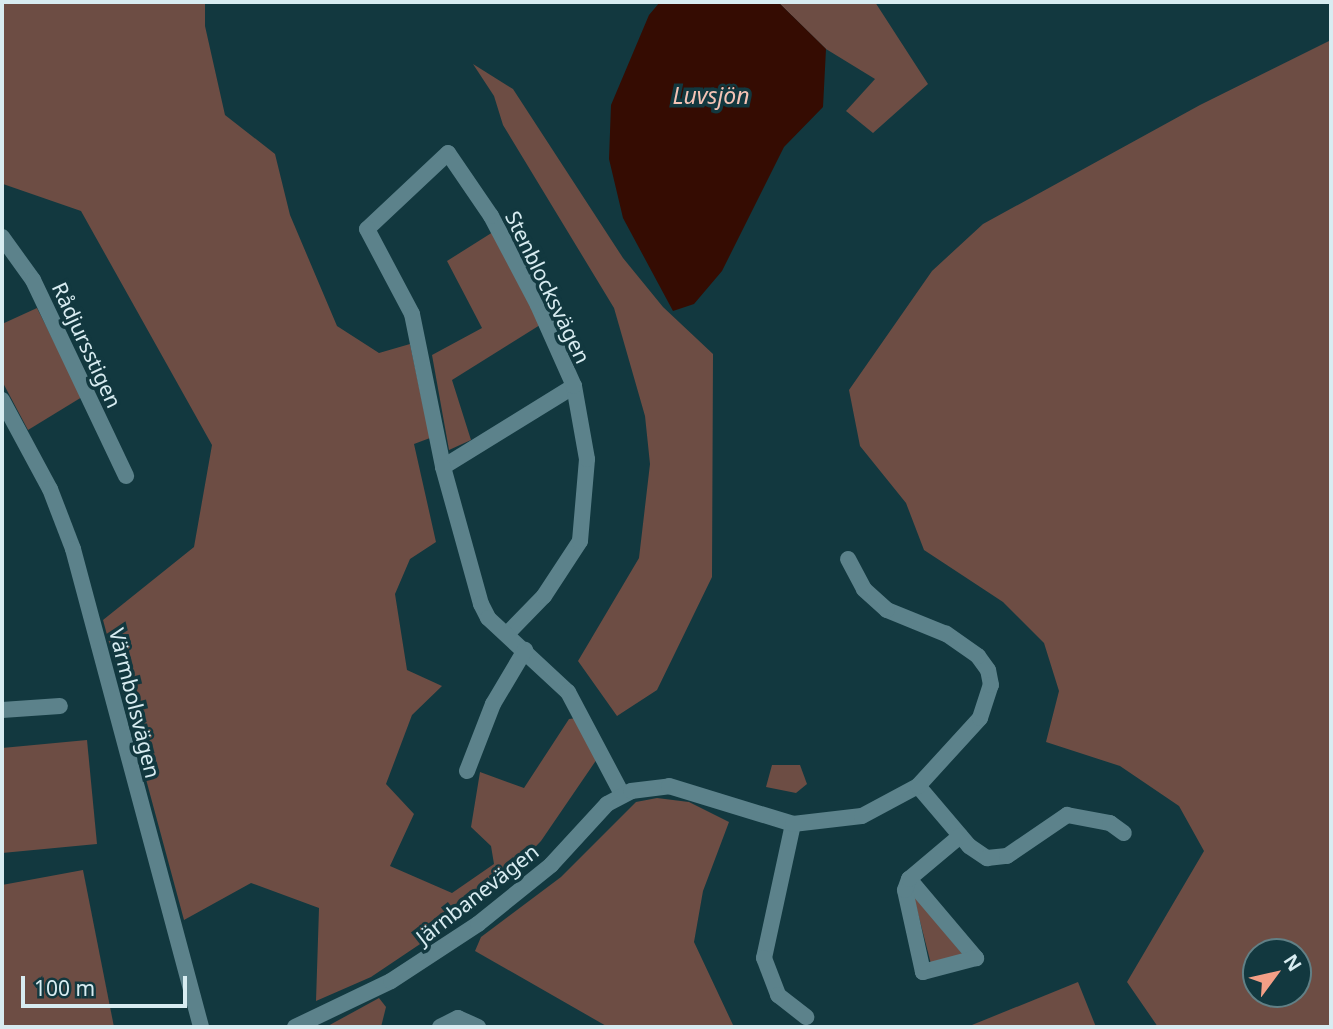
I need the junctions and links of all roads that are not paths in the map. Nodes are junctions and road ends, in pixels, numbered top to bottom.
1 (2, 237) edge
2 (574, 386) junction
3 (2, 400) edge
4 (443, 467) junction
5 (126, 476) dead end
6 (848, 559) dead end
7 (507, 634) junction
8 (525, 650) junction
9 (60, 706) dead end
10 (2, 710) edge
11 (467, 771) dead end
12 (918, 786) junction
13 (622, 794) junction
14 (793, 824) junction
15 (1124, 833) dead end
16 (960, 836) junction
17 (909, 879) junction
18 (806, 1017) dead end
19 (443, 1024) edge
20 (201, 1027) edge
21 (295, 1027) edge
22 (478, 1027) edge

1 - 5 street, Rådjursstigen
2 - 4 street
2 - 4 street, Stenblocksvägen
2 - 7 street, Stenblocksvägen
3 - 20 street, Värmbolsvägen
4 - 7 street, Stenblocksvägen
6 - 12 street, Järnbanevägen
7 - 8 street, Stenblocksvägen
8 - 11 street
8 - 13 street, Stenblocksvägen
9 - 10 street
12 - 14 street, Järnbanevägen
12 - 16 street
13 - 14 street, Järnbanevägen
13 - 21 street, Järnbanevägen
14 - 18 street
15 - 16 street
16 - 17 street
17 - 17 street
19 - 22 street

